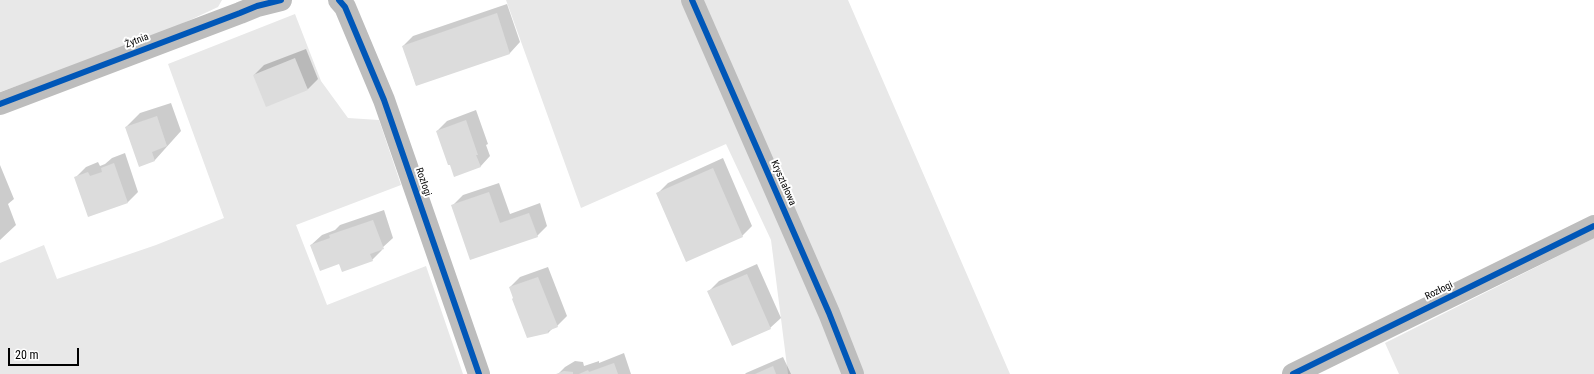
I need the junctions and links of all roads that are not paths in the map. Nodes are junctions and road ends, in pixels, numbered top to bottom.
1 (281, 0) edge
2 (339, 0) edge
3 (692, 0) edge
4 (240, 7) edge
5 (0, 104) edge
6 (1594, 226) edge
7 (479, 374) edge
8 (853, 374) edge
9 (1293, 374) edge

1 - 4 street, Żytnia
2 - 7 street, Rozłogi
3 - 8 street, Kryształowa
4 - 5 street, Żytnia
6 - 9 street, Rozłogi

